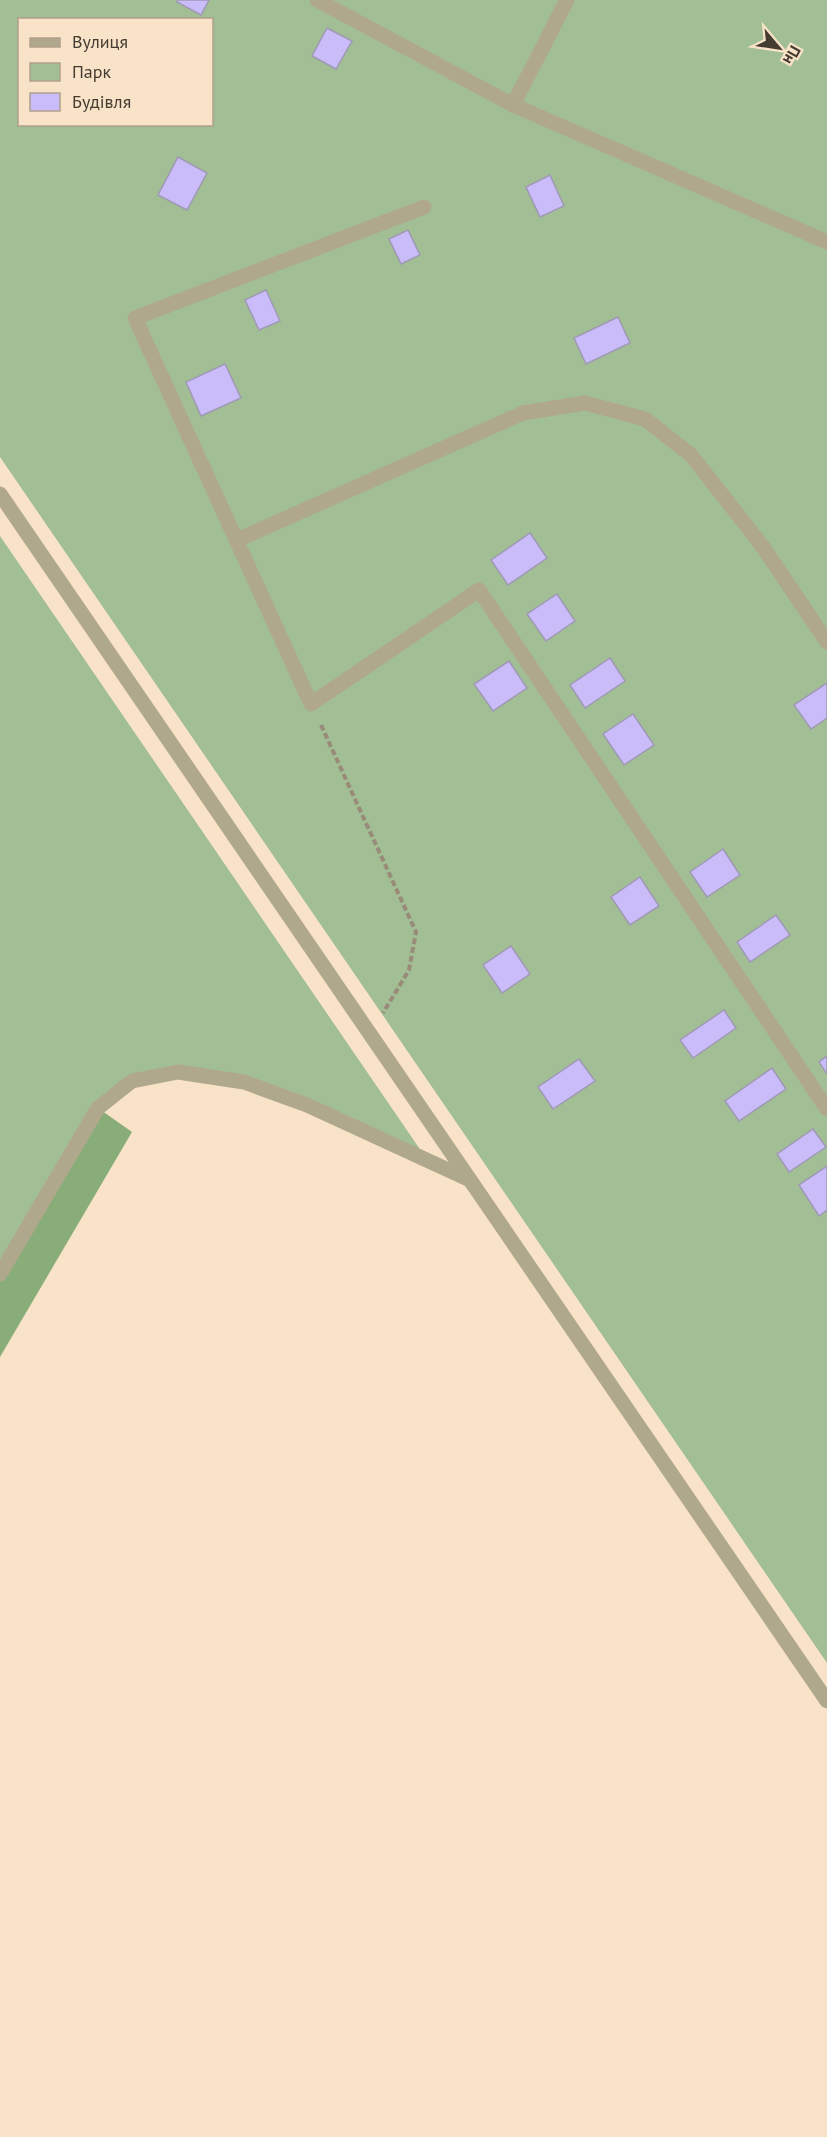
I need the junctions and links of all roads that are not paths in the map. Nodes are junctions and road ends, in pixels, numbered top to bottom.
1 (317, 0) edge
2 (567, 0) edge
3 (513, 105) junction
4 (424, 207) dead end
5 (827, 242) edge
6 (0, 494) edge
7 (237, 540) junction
8 (827, 642) edge
9 (827, 1109) edge
10 (470, 1180) junction
11 (0, 1274) edge
12 (827, 1701) edge

1 - 3 street
2 - 3 street
3 - 5 street
4 - 7 street
6 - 10 street
7 - 8 street
7 - 9 street
10 - 11 street
10 - 12 street

